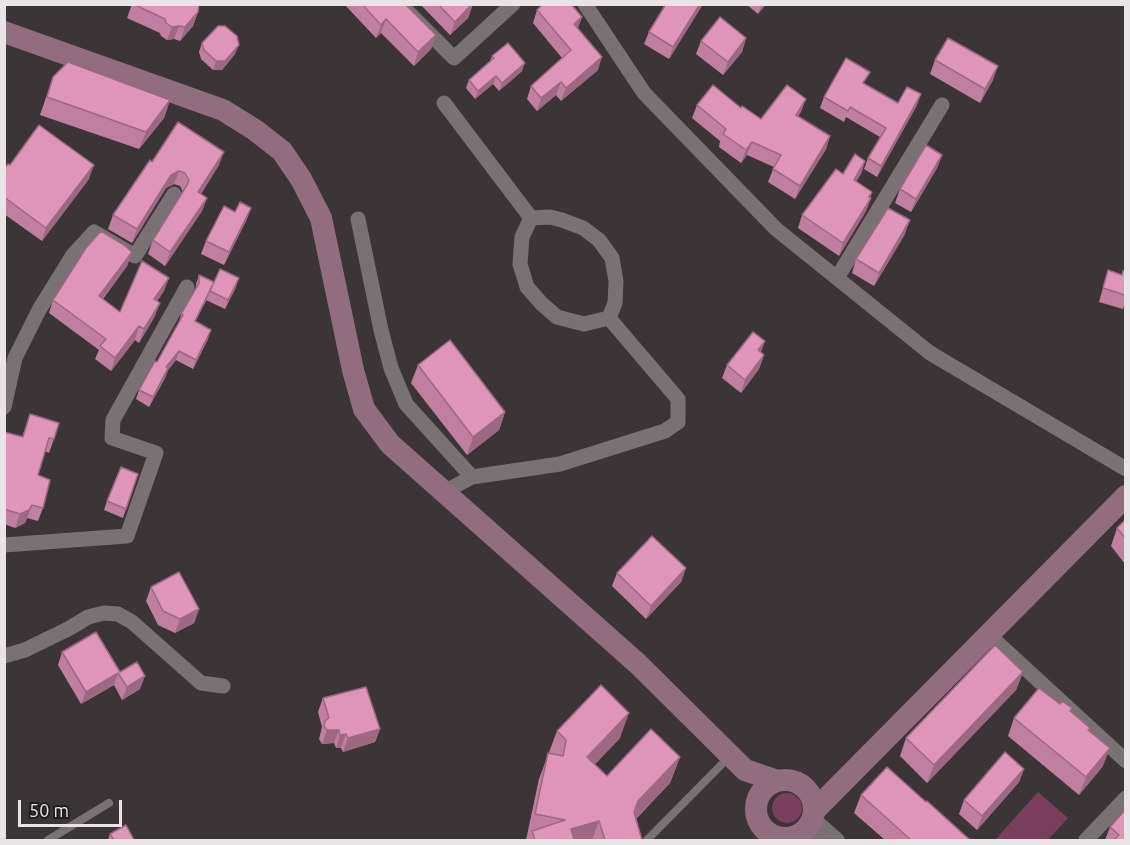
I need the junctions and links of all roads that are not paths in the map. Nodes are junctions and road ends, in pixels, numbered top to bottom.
1 (400, 4) edge
2 (513, 4) edge
3 (585, 4) edge
4 (4, 32) edge
5 (444, 103) dead end
6 (942, 105) dead end
7 (174, 194) dead end
8 (531, 218) junction
9 (358, 219) dead end
10 (837, 278) junction
11 (188, 287) dead end
12 (609, 318) junction
13 (4, 407) edge
14 (1125, 469) edge
15 (472, 477) junction
16 (444, 492) junction
17 (1125, 496) edge
18 (4, 545) edge
19 (989, 635) junction
20 (4, 656) edge
21 (223, 686) dead end
22 (862, 761) junction
23 (1125, 761) edge
24 (738, 763) junction
25 (786, 781) junction
26 (1125, 798) edge
27 (109, 803) dead end
28 (757, 822) edge
29 (800, 832) edge
30 (48, 840) edge
31 (647, 840) edge
32 (837, 840) edge
33 (1086, 840) edge

1 - 2 street
3 - 10 street
4 - 16 street
5 - 8 street
6 - 10 street
7 - 13 street
8 - 12 street
8 - 12 street
9 - 15 street
10 - 14 street
11 - 18 street
12 - 15 street
15 - 16 street
16 - 24 street
17 - 19 street
19 - 22 street
19 - 23 street
20 - 21 street
22 - 25 street
22 - 29 street
24 - 25 street
24 - 28 street
24 - 31 lane
25 - 28 street
25 - 29 street
26 - 33 street
27 - 30 lane
28 - 29 street
29 - 32 street

